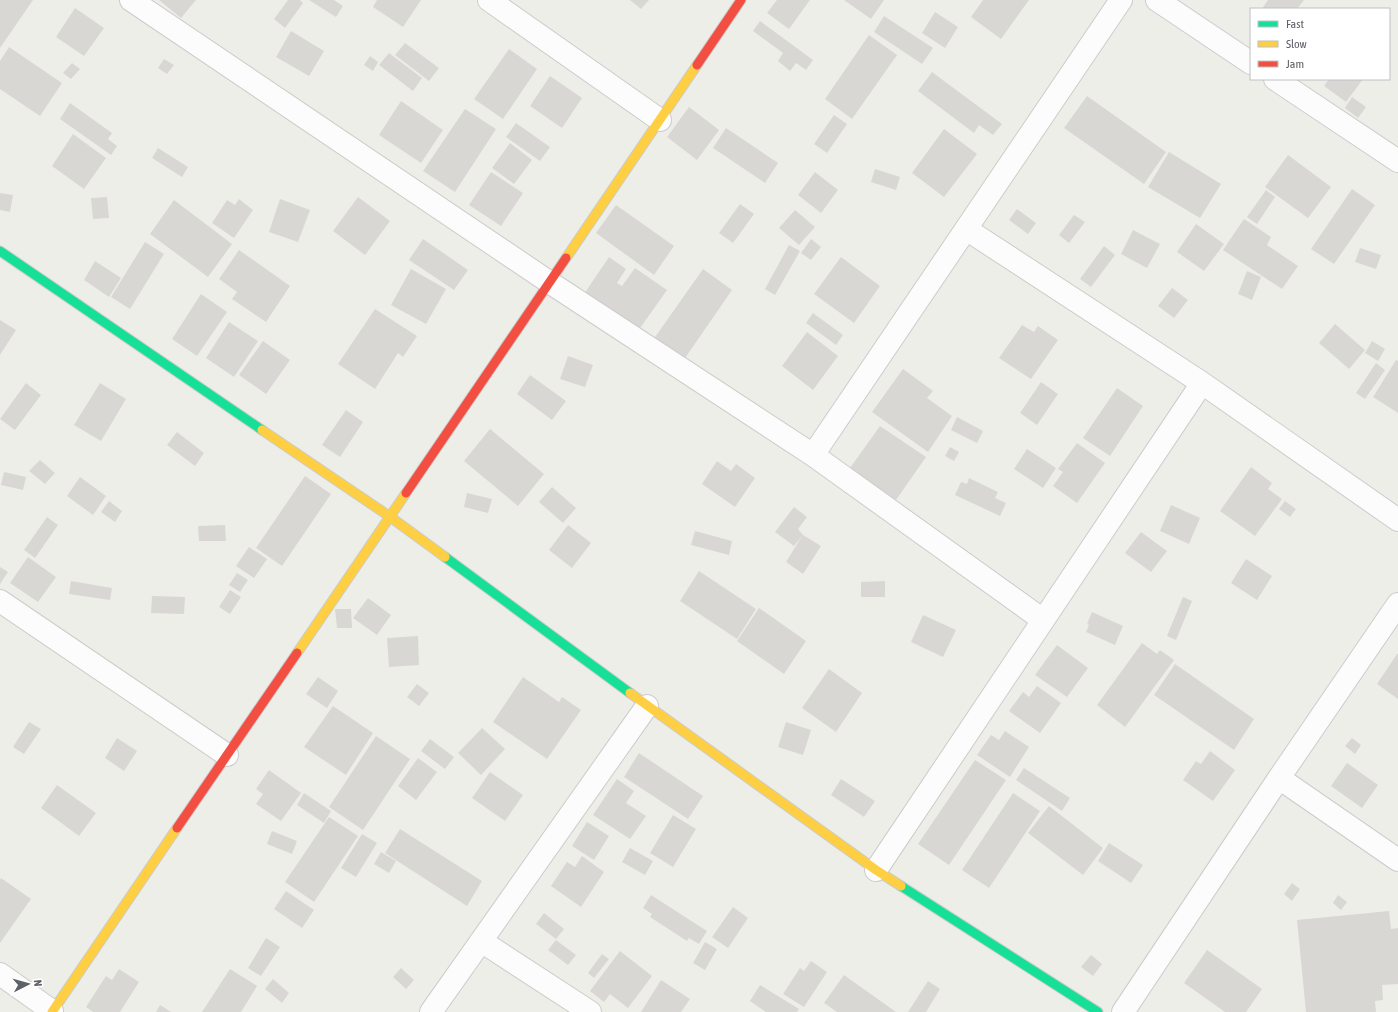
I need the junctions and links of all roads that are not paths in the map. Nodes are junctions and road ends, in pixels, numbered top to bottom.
1 (131, 0) edge
2 (489, 0) edge
3 (741, 0) edge
4 (1121, 0) edge
5 (1157, 0) edge
6 (1250, 62) edge
7 (1276, 80) edge
8 (660, 120) junction
9 (1398, 161) edge
10 (966, 229) junction
11 (0, 251) edge
12 (549, 282) junction
13 (1202, 383) junction
14 (813, 455) junction
15 (389, 516) junction
16 (1398, 520) edge
17 (0, 601) edge
18 (1398, 604) edge
19 (1043, 620) junction
20 (647, 706) junction
21 (227, 755) junction
22 (1279, 778) junction
23 (1398, 860) edge
24 (876, 870) junction
25 (482, 941) junction
26 (0, 974) edge
27 (52, 1012) edge
28 (431, 1012) edge
29 (590, 1012) edge
30 (1098, 1012) edge
31 (1123, 1012) edge

1 - 12 street
2 - 8 street
3 - 8 street
4 - 10 street
5 - 6 street
7 - 9 street
8 - 12 street
10 - 13 street
10 - 14 street
11 - 15 street
12 - 14 street
12 - 15 street
13 - 16 street
13 - 19 street
14 - 19 street
15 - 20 street
15 - 21 street
17 - 21 street
18 - 22 street
19 - 24 street
20 - 24 street
20 - 25 street
21 - 27 street
22 - 23 street
22 - 31 street
24 - 30 street
25 - 28 street
25 - 29 street
26 - 27 street

